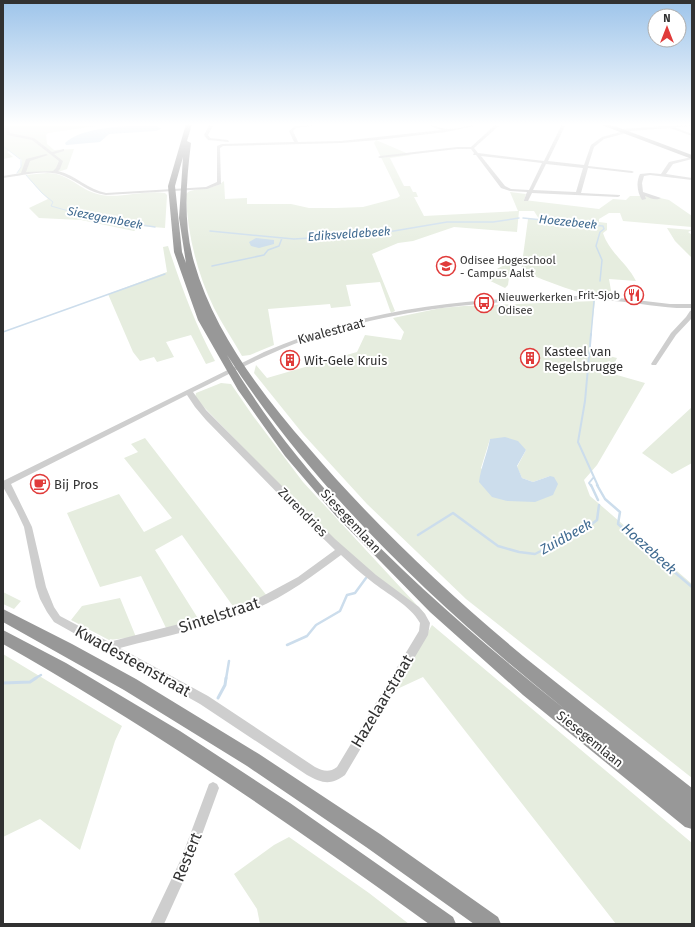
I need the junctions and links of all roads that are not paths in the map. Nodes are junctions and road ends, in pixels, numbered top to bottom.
1 (25, 167) edge
2 (59, 167) edge
3 (175, 167) edge
4 (184, 167) edge
5 (219, 167) edge
6 (487, 167) edge
7 (542, 167) edge
8 (587, 167) edge
9 (596, 167) edge
10 (668, 167) edge
11 (54, 172) junction
12 (632, 172) dead end
13 (23, 174) junction
14 (663, 175) junction
15 (3, 177) edge
16 (692, 179) edge
17 (182, 188) junction
18 (171, 189) junction
19 (529, 192) junction
20 (578, 194) junction
21 (618, 196) dead end
22 (659, 198) dead end
23 (526, 200) dead end
24 (692, 308) edge
25 (654, 364) dead end
26 (236, 369) junction
27 (189, 392) junction
28 (252, 394) junction
29 (4, 483) edge
30 (341, 550) junction
31 (3, 616) edge
32 (425, 623) joint
33 (3, 636) edge
34 (108, 647) junction
35 (334, 777) joint
36 (213, 788) dead end
37 (692, 799) edge
38 (692, 820) edge
39 (157, 924) edge
40 (446, 924) edge
41 (491, 924) edge

1 - 13 street
2 - 11 street
3 - 18 highway, Siesegemlaan
4 - 17 highway, Siesegemlaan
5 - 17 street
6 - 19 street
7 - 19 street
8 - 20 street
9 - 12 street
10 - 14 street
11 - 13 street
11 - 18 street
13 - 15 street
14 - 16 street
14 - 22 street
17 - 18 street
17 - 26 highway, Siesegemlaan
18 - 26 highway, Siesegemlaan
19 - 20 street
19 - 23 street
20 - 21 street
24 - 25 street
24 - 26 street, Kwalestraat
26 - 27 street, Kwalestraat
26 - 28 highway, Siesegemlaan
27 - 29 street, Kwalestraat
27 - 30 street, Zurendries
28 - 37 highway, Siesegemlaan
28 - 38 highway, Siesegemlaan
29 - 34 street, Kwadesteenstraat
30 - 32 street, Zurendries
30 - 34 street, Sintelstraat
31 - 41 highway
32 - 35 street, Hazelaarstraat
33 - 40 highway
34 - 35 street, Kwadesteenstraat
36 - 39 street, Restert

